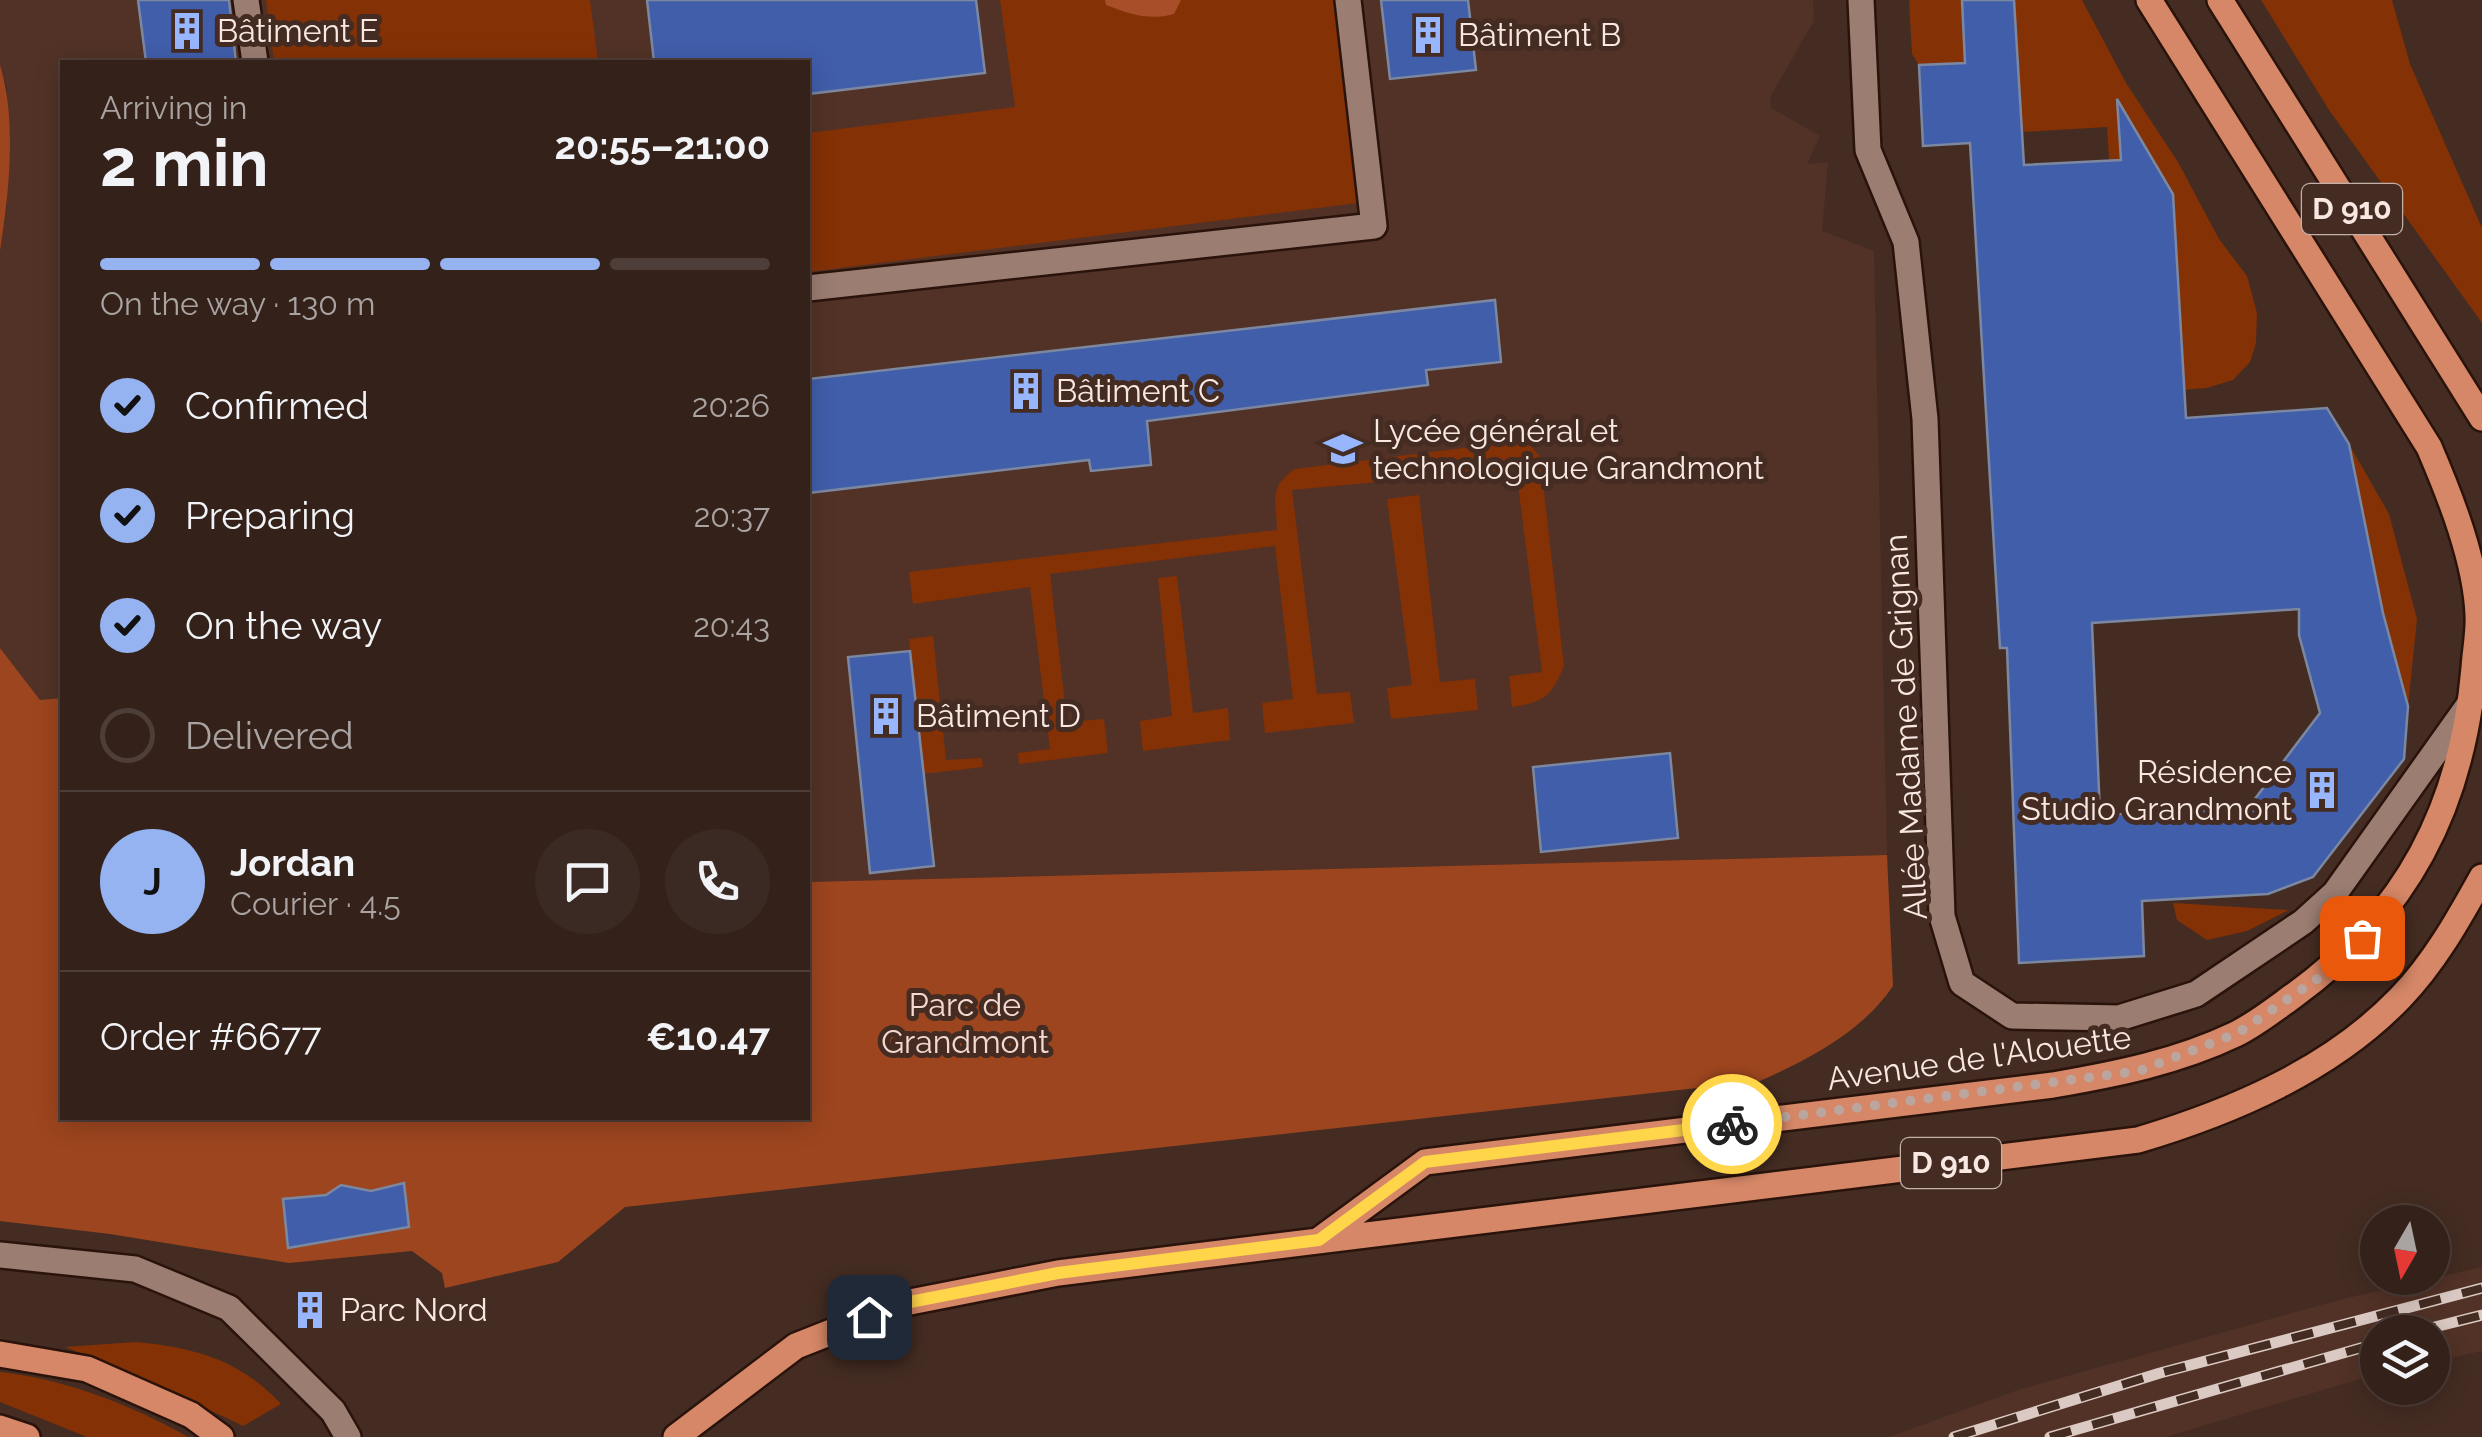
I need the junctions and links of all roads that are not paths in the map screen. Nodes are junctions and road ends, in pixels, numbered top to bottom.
1 (246, 0) edge
2 (1348, 0) edge
3 (1861, 0) edge
4 (2149, 0) edge
5 (2220, 0) edge
6 (255, 60) edge
7 (810, 288) edge
8 (2482, 418) edge
9 (2471, 702) junction
10 (2482, 877) edge
11 (1319, 1240) junction
12 (0, 1255) edge
13 (0, 1354) edge
14 (0, 1428) edge
15 (27, 1437) edge
16 (221, 1437) edge
17 (348, 1437) edge
18 (676, 1437) edge

1 - 6 street
2 - 7 street
3 - 9 street, Allée Madame de Grignan
4 - 9 main road, Avenue de l'Alouette / D 910
5 - 8 main road, D 910
9 - 11 main road, Avenue de l'Alouette / D 910
10 - 11 main road, Avenue de l'Alouette / D 910
11 - 18 main road, Avenue de l'Alouette / D 910
12 - 17 street
13 - 16 main road
14 - 15 main road

